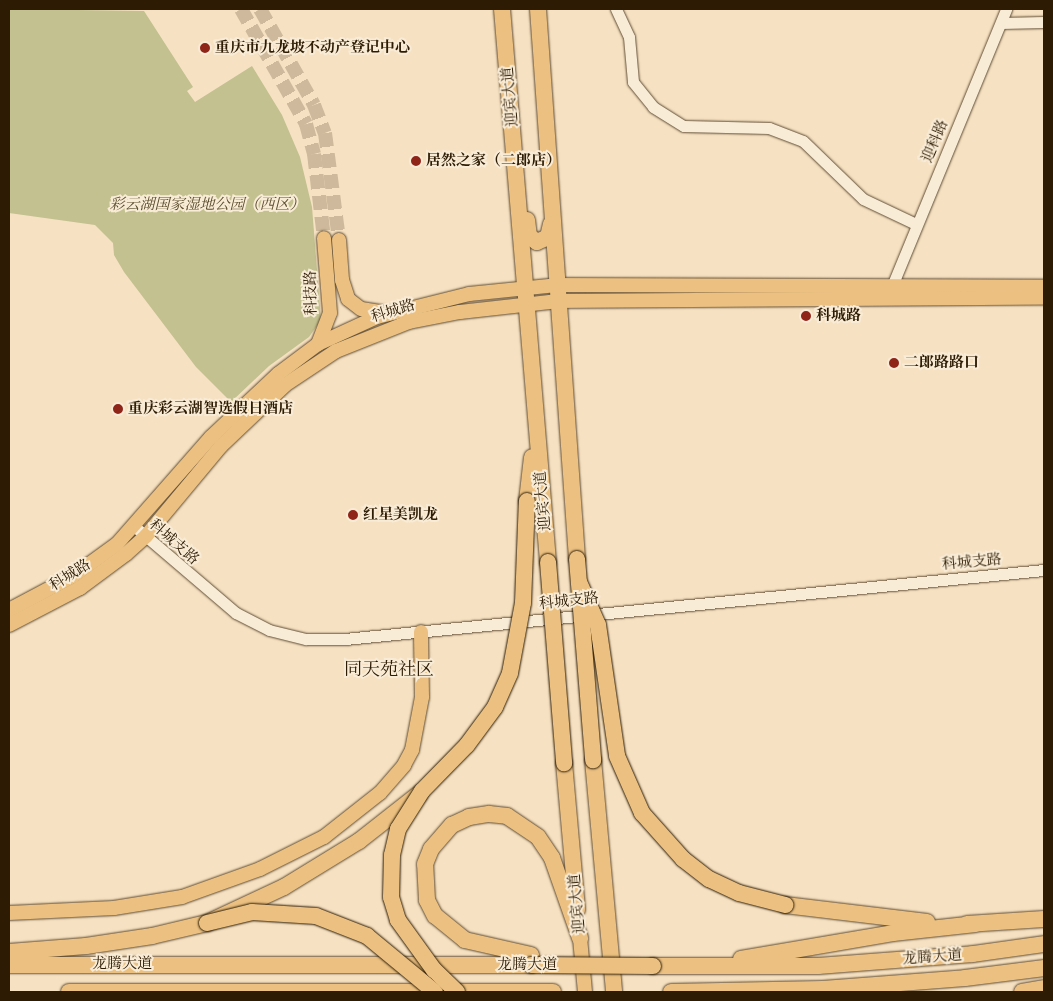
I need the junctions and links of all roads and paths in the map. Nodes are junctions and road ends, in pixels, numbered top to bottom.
1 (502, 9) edge
2 (538, 9) edge
3 (616, 9) edge
4 (1006, 9) edge
5 (1044, 22) edge
6 (1001, 23) junction
7 (512, 130) junction
8 (552, 219) junction
9 (916, 224) junction
10 (324, 238) tunnel mouth
11 (339, 240) tunnel mouth
12 (892, 286) junction
13 (1044, 287) edge
14 (558, 293) junction
15 (526, 295) junction
16 (1044, 298) edge
17 (390, 313) junction
18 (318, 344) junction
19 (536, 425) junction
20 (134, 526) junction
21 (146, 536) junction
22 (1044, 570) edge
23 (579, 582) junction
24 (9, 610) edge
25 (9, 625) edge
26 (421, 632) junction
27 (422, 792) junction
28 (9, 913) edge
29 (1044, 919) edge
30 (207, 923) junction
31 (976, 924) junction
32 (580, 938) junction
33 (1044, 944) edge
34 (9, 952) edge
35 (531, 960) junction
36 (9, 965) edge
37 (697, 966) junction
38 (1044, 968) edge
39 (1044, 988) edge
40 (157, 990) junction
41 (69, 992) edge
42 (176, 992) edge
43 (435, 992) edge
44 (457, 992) edge
45 (535, 992) edge
46 (553, 992) edge
47 (586, 992) edge
48 (614, 992) edge
49 (671, 992) edge
50 (1022, 992) edge

1 - 7 highway, 迎宾大道
2 - 8 highway, 迎宾大道
3 - 9 street
4 - 6 street, 迎科路
5 - 6 street
6 - 9 street, 迎科路
7 - 8 highway
7 - 15 highway, 迎宾大道
8 - 14 highway, 迎宾大道
9 - 12 street, 迎科路
10 - 18 main road, 科技路
11 - 17 main road
12 - 13 main road, 科城路
12 - 14 main road, 科城路
14 - 15 main road, 科城路
14 - 16 main road, 科城路
14 - 23 highway, 迎宾大道, bridge
15 - 17 main road, 科城路
15 - 19 highway, 迎宾大道
15 - 21 main road, 科城路
17 - 18 main road, 科城路
18 - 20 main road, 科城路
19 - 27 highway, bridge
19 - 32 highway, 迎宾大道, bridge
20 - 21 street, 科城支路
20 - 24 main road, 科城路
21 - 25 main road, 科城路
21 - 26 street, 科城支路
22 - 26 street, 科城支路
23 - 31 highway, bridge
23 - 48 highway, 迎宾大道, bridge
26 - 28 main road
27 - 30 highway, bridge
27 - 44 highway, bridge
29 - 31 highway
30 - 34 highway
30 - 43 highway, bridge
31 - 37 highway
32 - 35 highway
32 - 47 main road, 迎宾大道
33 - 37 highway, 龙腾大道
35 - 36 highway, 龙腾大道
35 - 37 highway, 龙腾大道, bridge
38 - 49 highway, 龙腾大道
39 - 50 highway
40 - 41 highway, 龙腾大道
40 - 42 highway
40 - 45 highway, 龙腾大道
45 - 46 highway, 龙腾大道

